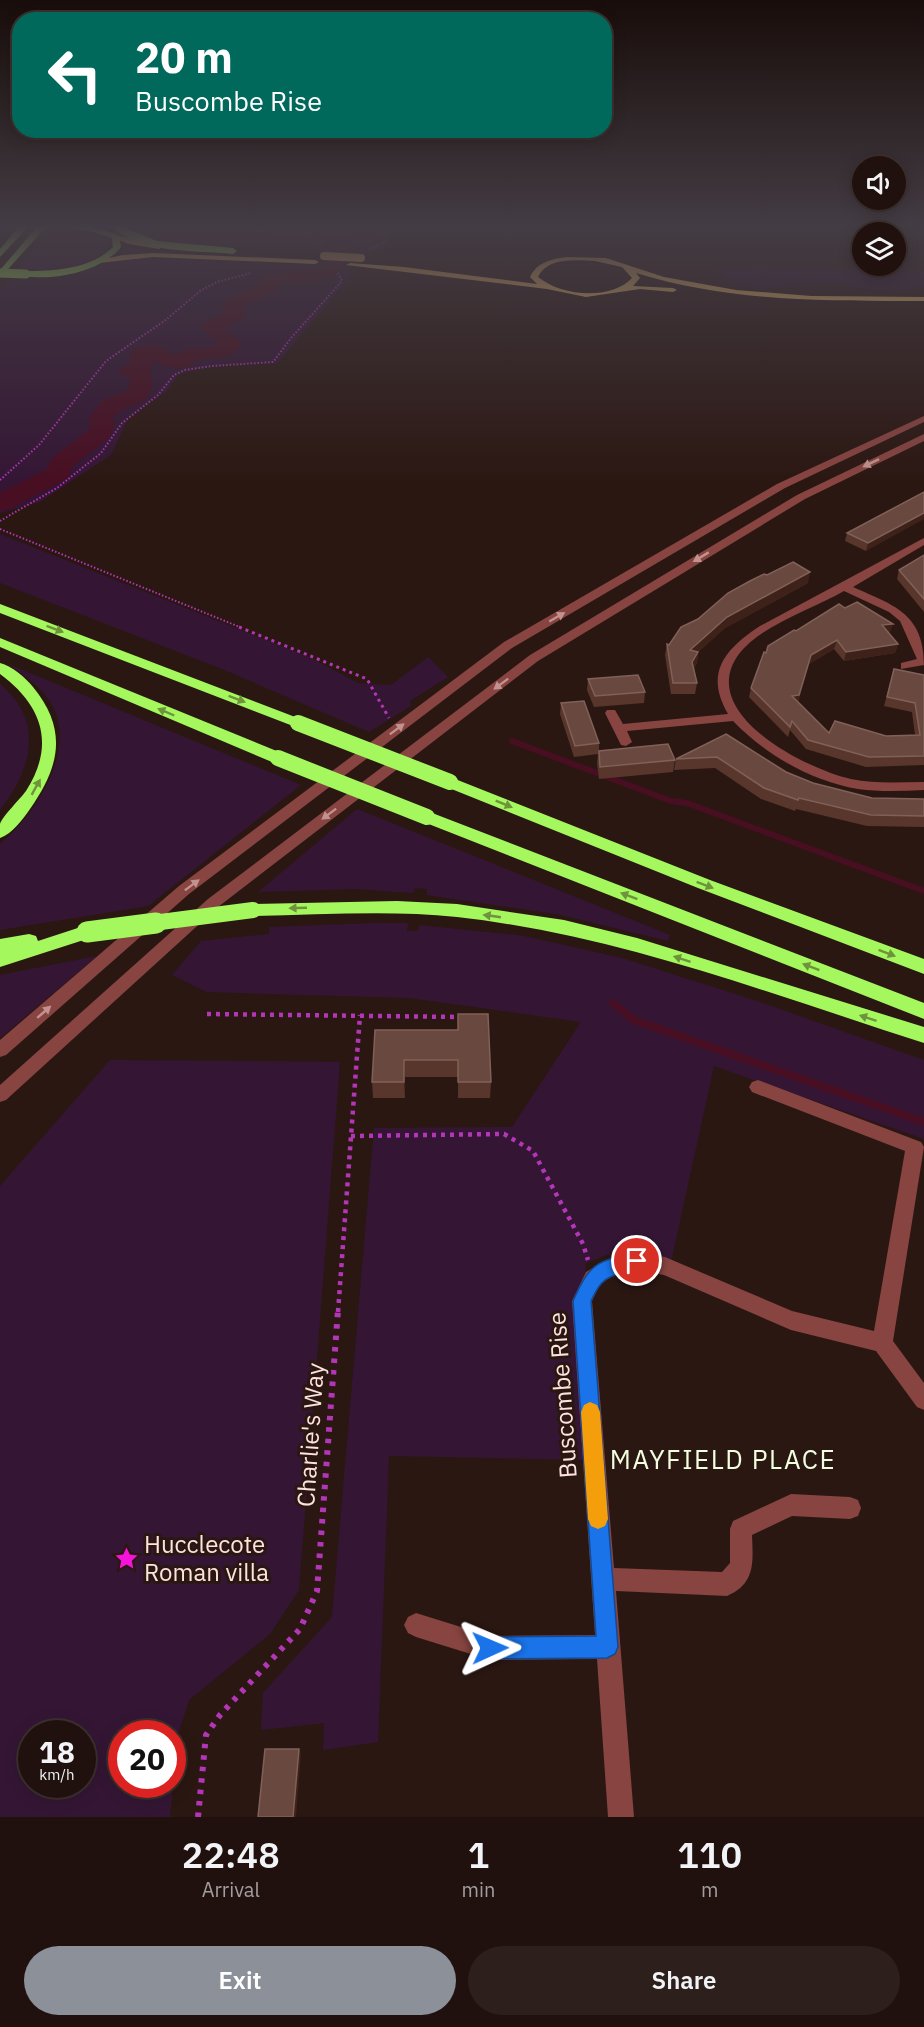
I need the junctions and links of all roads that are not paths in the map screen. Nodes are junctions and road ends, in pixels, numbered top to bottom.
1 (924, 419) edge
2 (924, 437) edge
3 (924, 541) edge
4 (844, 587) junction
5 (0, 608) edge
6 (0, 642) edge
7 (924, 661) edge
8 (904, 666) dead end
9 (0, 667) edge
10 (612, 713) dead end
11 (737, 717) junction
12 (619, 728) junction
13 (626, 742) dead end
14 (924, 786) edge
15 (0, 832) edge
16 (87, 932) junction
17 (0, 946) edge
18 (0, 960) edge
19 (924, 967) edge
20 (924, 1011) edge
21 (924, 1035) edge
22 (0, 1050) edge
23 (758, 1087) dead end
24 (0, 1095) edge
25 (882, 1343) junction
26 (924, 1400) edge
27 (850, 1508) dead end
28 (603, 1579) junction
29 (417, 1624) dead end
30 (607, 1647) junction
31 (621, 1817) edge

22 -> 1 street
2 -> 24 street
3 - 4 street
4 - 7 street
4 - 11 street
5 -> 19 highway, bridge
20 -> 6 highway, bridge
7 - 8 street
15 -> 9 highway
10 - 12 street
11 - 12 street
11 - 14 street
12 - 13 street
16 - 17 highway
16 - 18 highway
21 -> 16 highway, bridge
23 - 25 street
25 - 26 street
25 - 28 street, Buscombe Rise
27 - 28 street
28 - 30 street, Buscombe Rise
29 - 30 street
30 - 31 street, Buscombe Rise

